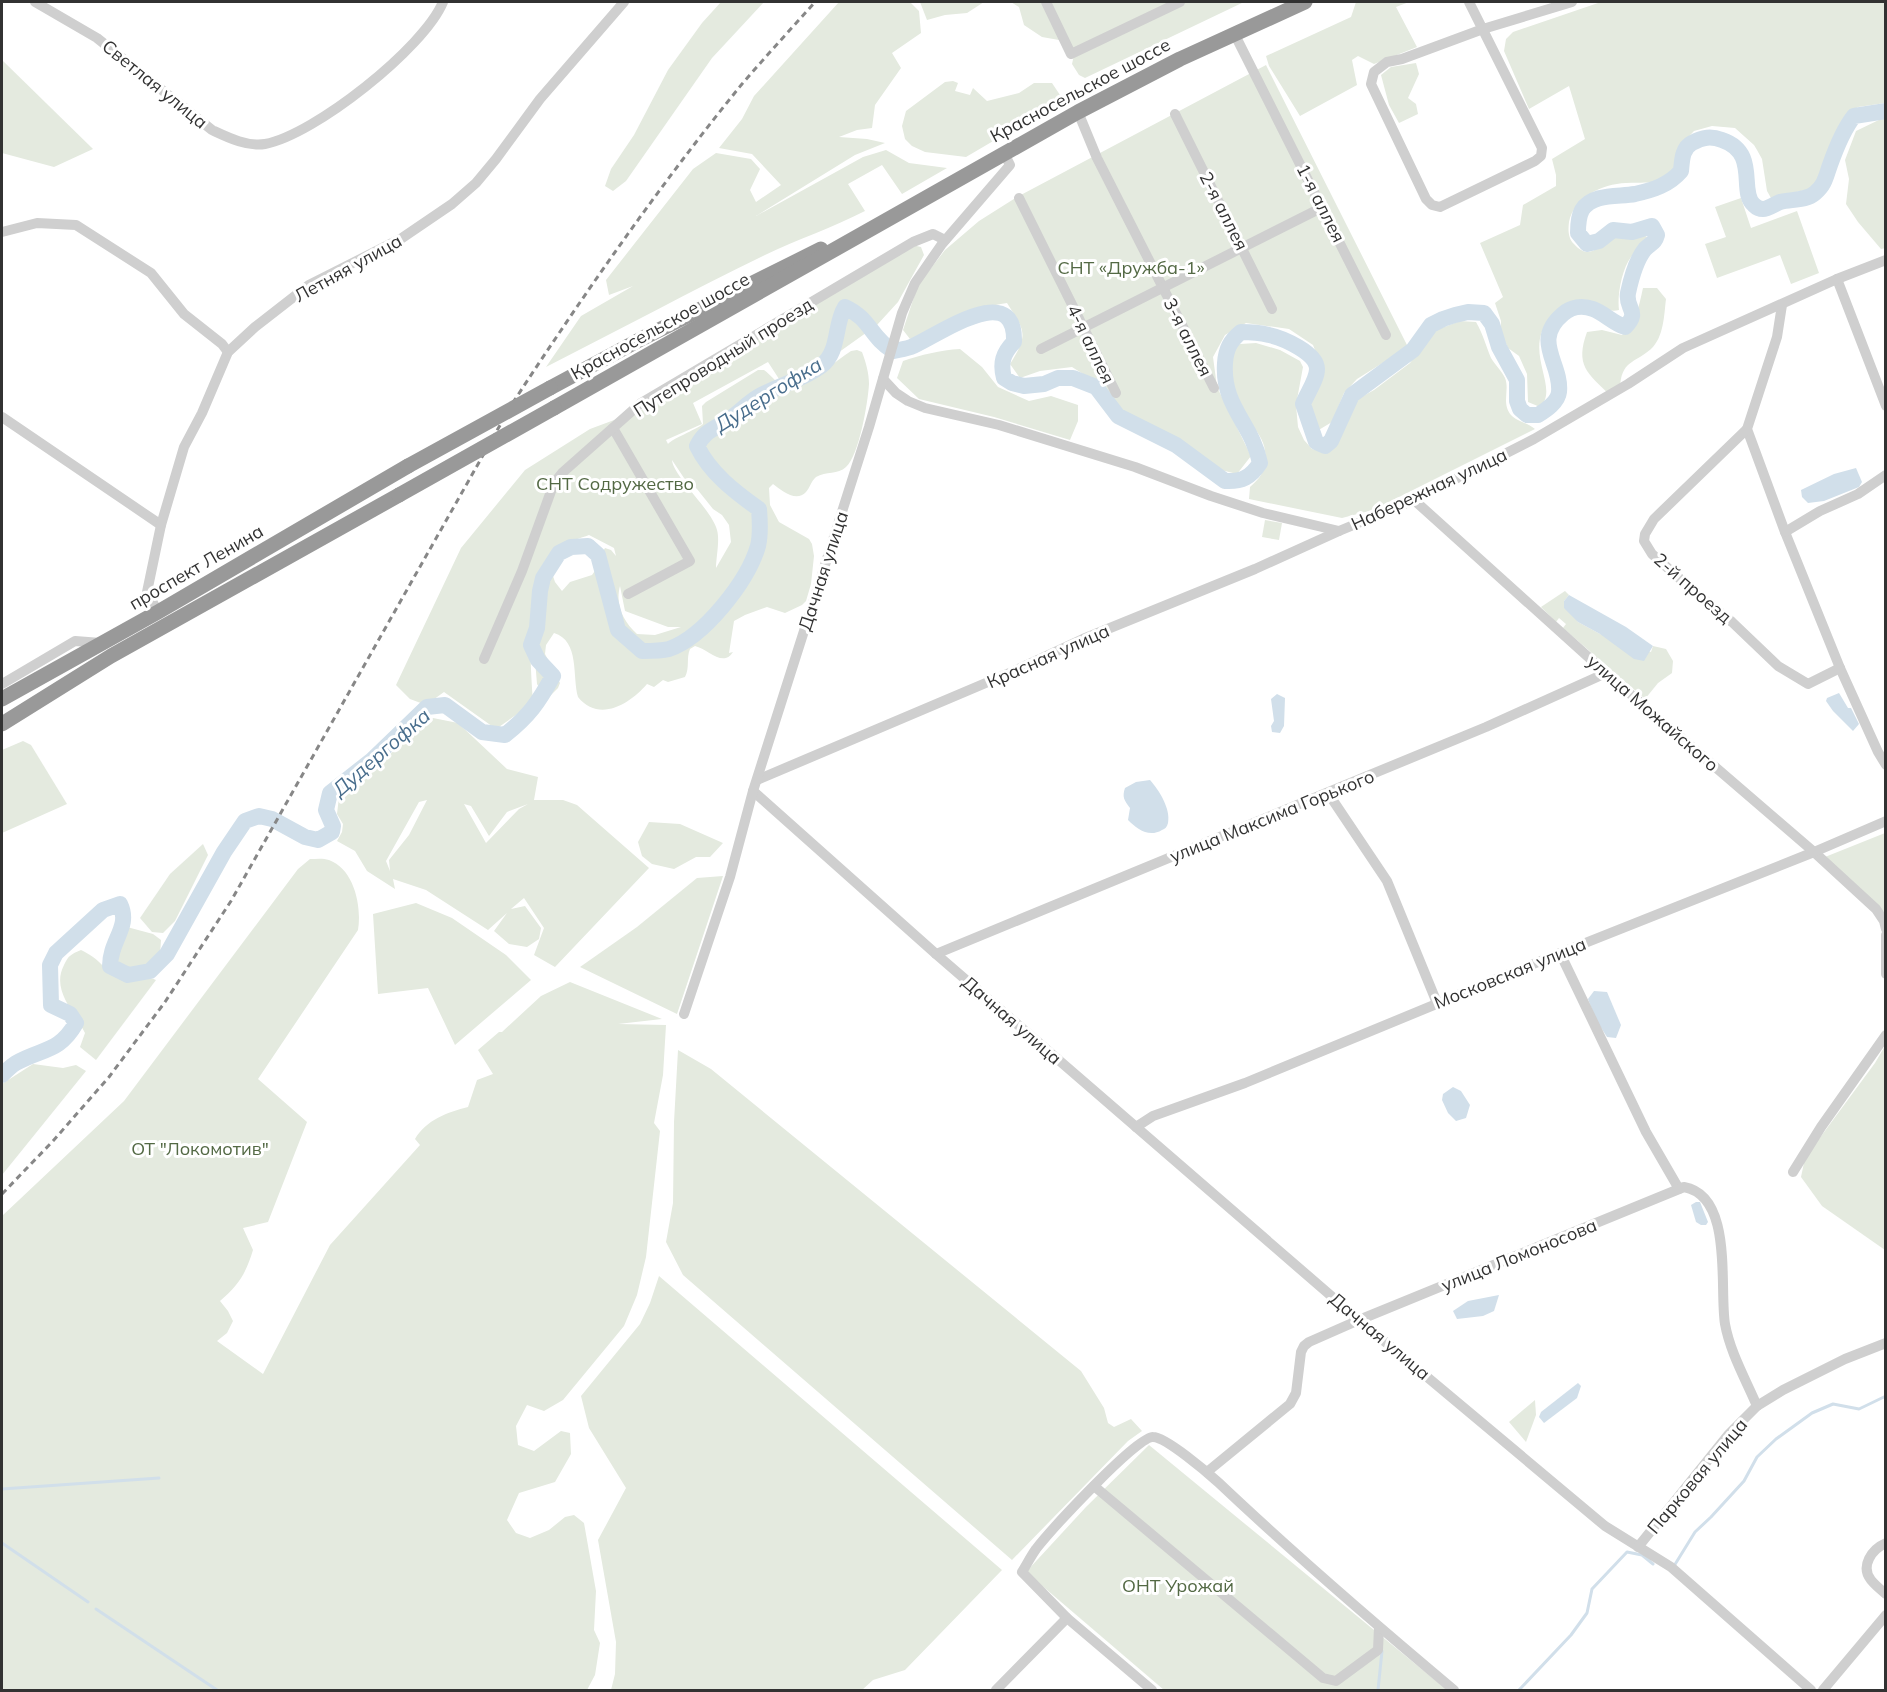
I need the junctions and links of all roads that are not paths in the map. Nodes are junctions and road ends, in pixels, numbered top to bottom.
1 (35, 2) edge
2 (443, 2) edge
3 (624, 2) edge
4 (1046, 2) edge
5 (1180, 2) edge
6 (1305, 2) edge
7 (1468, 2) edge
8 (1572, 2) edge
9 (1483, 29) junction
10 (1234, 33) junction
11 (1078, 112) junction
12 (1175, 114) dead end
13 (1004, 153) junction
14 (1019, 198) dead end
15 (1323, 207) junction
16 (879, 226) junction
17 (2, 232) edge
18 (945, 240) junction
19 (1242, 247) junction
20 (1886, 260) edge
21 (1837, 279) junction
22 (1163, 287) junction
23 (1782, 305) junction
24 (1272, 309) dead end
25 (1084, 328) junction
26 (1386, 335) dead end
27 (1041, 349) dead end
28 (228, 352) junction
29 (883, 379) junction
30 (1214, 388) dead end
31 (1116, 393) dead end
32 (1886, 406) edge
33 (2, 417) edge
34 (613, 428) junction
35 (1748, 429) junction
36 (408, 466) joint
37 (1886, 475) edge
38 (399, 495) joint
39 (1414, 500) junction
40 (161, 525) junction
41 (1339, 531) junction
42 (1785, 532) junction
43 (628, 594) dead end
44 (158, 612) junction
45 (101, 643) junction
46 (484, 659) dead end
47 (1840, 668) junction
48 (1606, 673) junction
49 (2, 684) edge
50 (2, 699) edge
51 (2, 724) edge
52 (1886, 765) edge
53 (755, 786) junction
54 (1328, 793) junction
55 (1886, 821) edge
56 (1814, 852) junction
57 (1886, 929) edge
58 (1886, 935) edge
59 (1560, 953) junction
60 (936, 954) junction
61 (1886, 974) edge
62 (1437, 1003) junction
63 (684, 1014) dead end
64 (1886, 1035) edge
65 (1136, 1127) junction
66 (1793, 1172) dead end
67 (1680, 1189) junction
68 (1359, 1320) junction
69 (1886, 1343) edge
70 (1757, 1406) junction
71 (1207, 1472) junction
72 (1094, 1486) junction
73 (1886, 1543) edge
74 (1638, 1547) junction
75 (1886, 1594) edge
76 (1886, 1615) edge
77 (1067, 1618) junction
78 (1379, 1627) junction
79 (1146, 1689) edge
80 (996, 1690) edge
81 (1454, 1690) edge
82 (1811, 1690) edge
83 (1823, 1690) edge

1 - 2 street, Светлая улица
3 - 28 street, Летняя улица
4 - 5 street
6 - 10 highway, Красносельское шоссе
7 - 9 street
8 - 9 street
9 - 9 street
10 - 11 highway, Красносельское шоссе
10 - 15 street, 1-я аллея
11 - 13 highway, Красносельское шоссе
11 - 22 street, 3-я аллея
12 - 19 street, 2-я аллея
13 - 16 highway, Красносельское шоссе
13 - 18 street, Дачная улица
14 - 25 street, 4-я аллея
15 - 19 street
15 - 26 street, 1-я аллея
16 - 36 highway, Красносельское шоссе, bridge
16 - 38 highway, Красносельское шоссе, bridge
17 - 28 street
18 - 29 street, Дачная улица
18 - 34 street, Путепроводный проезд
19 - 22 street
19 - 24 street, 2-я аллея
20 - 21 street, Набережная улица
21 - 23 street, Набережная улица
21 - 32 street
22 - 25 street
22 - 30 street, 3-я аллея
23 - 35 street, 2-й проезд
23 - 39 street, Набережная улица
25 - 27 street
25 - 31 street, 4-я аллея
28 - 40 street, Летняя улица
29 - 41 street, Набережная улица
29 - 53 street, Дачная улица
33 - 40 street
34 - 43 street
34 - 46 street, Путепроводный проезд
35 - 42 street
35 - 47 street, 2-й проезд
36 - 44 highway, проспект Ленина
37 - 42 street
38 - 51 highway, проспект Ленина
39 - 41 street, Набережная улица
39 - 48 street, улица Можайского
40 - 44 street, Летняя улица
41 - 53 street, Красная улица
42 - 47 street
44 - 45 highway, проспект Ленина
45 - 49 street
45 - 50 highway, проспект Ленина
47 - 52 street
48 - 54 street, улица Максима Горького
48 - 56 street, улица Можайского
53 - 60 street, Дачная улица
53 - 63 street
54 - 60 street, улица Максима Горького
54 - 62 street
55 - 56 street, Московская улица
56 - 57 street, улица Можайского
56 - 59 street, Московская улица
58 - 61 street
59 - 62 street, Московская улица
59 - 67 street
60 - 65 street, Дачная улица
62 - 65 street, Московская улица
64 - 66 street
65 - 68 street, Дачная улица
67 - 68 street, улица Ломоносова
67 - 70 street
68 - 71 street, улица Ломоносова
68 - 74 street, Дачная улица
69 - 70 street, Парковая улица
70 - 74 street, Парковая улица
71 - 72 street
71 - 78 street
72 - 77 street
72 - 78 street
73 - 75 street
74 - 82 street, Дачная улица
76 - 83 street
77 - 79 street
77 - 80 street
78 - 81 street

